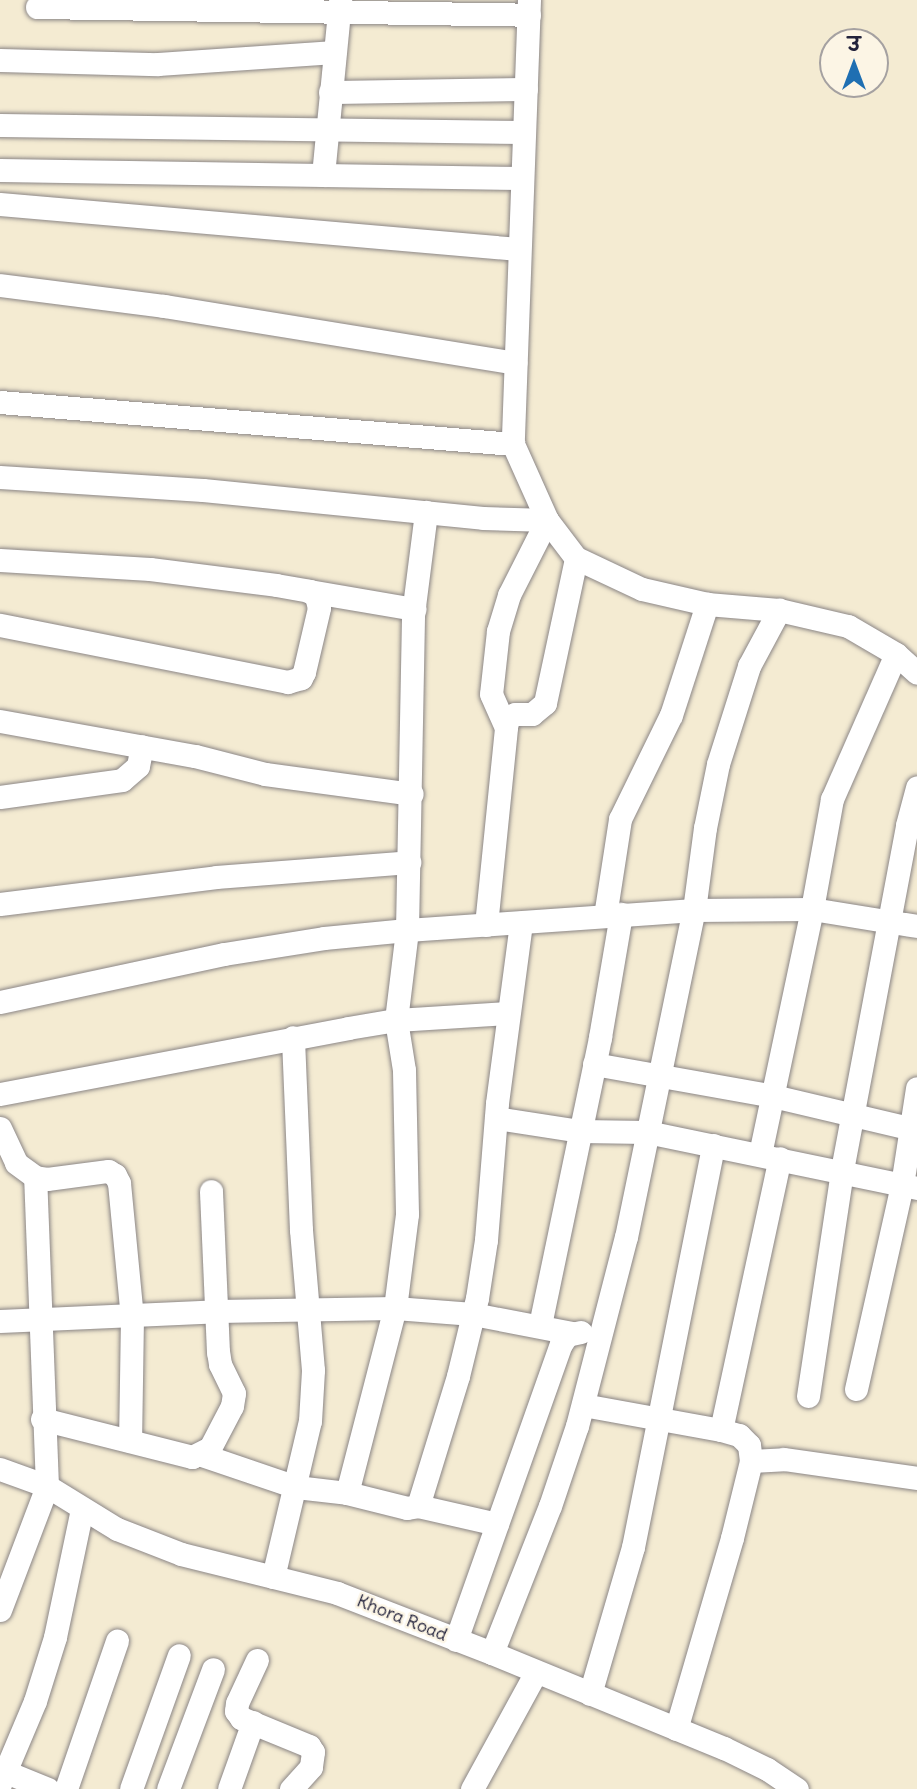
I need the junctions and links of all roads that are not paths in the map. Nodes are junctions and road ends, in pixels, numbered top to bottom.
1 (253, 6) edge
2 (37, 7) dead end
3 (339, 7) edge
4 (529, 7) edge
5 (335, 52) junction
6 (0, 60) edge
7 (526, 89) junction
8 (330, 92) junction
9 (0, 125) edge
10 (326, 130) junction
11 (524, 132) junction
12 (0, 170) edge
13 (323, 176) junction
14 (522, 178) junction
15 (0, 204) edge
16 (519, 249) junction
17 (0, 285) edge
18 (515, 363) junction
19 (0, 402) edge
20 (513, 444) junction
21 (0, 477) edge
22 (426, 512) junction
23 (547, 520) junction
24 (576, 558) junction
25 (0, 560) edge
26 (309, 591) junction
27 (707, 604) junction
28 (414, 609) junction
29 (779, 610) junction
30 (0, 625) edge
31 (896, 654) junction
32 (917, 673) edge
33 (0, 721) edge
34 (506, 727) junction
35 (142, 746) junction
36 (917, 787) edge
37 (412, 794) junction
38 (0, 797) edge
39 (410, 862) junction
40 (0, 904) edge
41 (812, 909) junction
42 (694, 910) junction
43 (613, 915) junction
44 (889, 921) junction
45 (521, 923) junction
46 (486, 925) junction
47 (917, 926) edge
48 (407, 930) junction
49 (0, 1002) edge
50 (508, 1013) junction
51 (396, 1020) junction
52 (293, 1037) junction
53 (594, 1064) junction
54 (659, 1076) junction
55 (917, 1088) edge
56 (0, 1094) edge
57 (773, 1096) junction
58 (852, 1116) junction
59 (496, 1118) junction
60 (0, 1128) edge
61 (914, 1129) edge
62 (580, 1131) junction
63 (648, 1132) junction
64 (713, 1145) junction
65 (770, 1156) junction
66 (842, 1170) junction
67 (35, 1177) junction
68 (910, 1187) edge
69 (211, 1191) dead end
70 (395, 1308) junction
71 (308, 1309) junction
72 (217, 1311) junction
73 (473, 1314) junction
74 (132, 1317) junction
75 (40, 1320) junction
76 (0, 1321) edge
77 (540, 1325) junction
78 (572, 1333) junction
79 (602, 1335) junction
80 (856, 1389) dead end
81 (808, 1396) dead end
82 (583, 1405) junction
83 (657, 1418) junction
84 (42, 1419) junction
85 (721, 1430) junction
86 (130, 1441) junction
87 (202, 1455) junction
88 (751, 1461) junction
89 (3, 1478) edge
90 (917, 1478) edge
91 (47, 1486) junction
92 (296, 1487) junction
93 (347, 1493) junction
94 (418, 1506) junction
95 (82, 1509) junction
96 (497, 1524) junction
97 (272, 1577) junction
98 (0, 1610) edge
99 (117, 1640) dead end
100 (456, 1640) junction
101 (492, 1653) junction
102 (179, 1655) dead end
103 (257, 1660) dead end
104 (213, 1669) dead end
105 (536, 1672) junction
106 (590, 1695) junction
107 (253, 1722) junction
108 (676, 1729) junction
109 (3, 1778) edge
110 (48, 1789) edge
111 (66, 1789) edge
112 (131, 1789) edge
113 (167, 1789) edge
114 (229, 1789) edge
115 (290, 1789) edge
116 (472, 1789) edge
117 (797, 1789) edge

1 - 2 street
1 - 3 street
3 - 4 street
3 - 5 street
4 - 7 street
5 - 6 street
5 - 8 street
7 - 8 street
7 - 11 street
8 - 10 street
9 - 10 street
10 - 11 street
10 - 13 street
11 - 14 street
12 - 13 street
13 - 14 street
14 - 16 street
15 - 16 street
16 - 18 street
17 - 18 street
18 - 20 street
19 - 20 street
20 - 23 street
21 - 22 street
22 - 23 street
22 - 28 street
23 - 24 street
23 - 34 street
24 - 27 street
24 - 34 street
25 - 26 street
26 - 28 street
26 - 30 street
27 - 29 street
27 - 43 street
28 - 37 street
29 - 31 street
29 - 42 street
31 - 32 street
31 - 41 street
33 - 35 street
34 - 46 street
35 - 37 street
35 - 38 street
36 - 44 street
37 - 39 street
39 - 40 street
39 - 48 street
41 - 42 street
41 - 44 street
41 - 57 street
42 - 43 street
42 - 54 street
43 - 45 street
43 - 53 street
44 - 47 street
44 - 58 street
45 - 46 street
45 - 50 street
46 - 48 street
48 - 49 street
48 - 51 street
50 - 51 street
50 - 59 street
51 - 52 street
51 - 70 street
52 - 56 street
52 - 71 street
53 - 54 street
53 - 62 street
54 - 57 street
54 - 63 street
55 - 61 street
57 - 58 street
57 - 65 street
58 - 61 street
58 - 66 street
59 - 62 street
59 - 73 street
60 - 67 street
61 - 68 street
62 - 63 street
62 - 77 street
63 - 64 street
63 - 79 street
64 - 65 street
64 - 83 street
65 - 66 street
65 - 85 street
66 - 68 street
66 - 81 street
67 - 74 street
67 - 75 street
68 - 80 street
69 - 72 street
70 - 71 street
70 - 73 street
70 - 93 street
71 - 72 street
71 - 92 street
72 - 74 street
72 - 87 street
73 - 77 street
73 - 94 street
74 - 75 street
74 - 86 street
75 - 76 street
75 - 84 street
77 - 78 street
78 - 79 street
78 - 96 street
79 - 82 street
82 - 83 street
82 - 101 street
83 - 85 street
83 - 106 street
84 - 86 street
84 - 91 street
85 - 88 street
86 - 87 street
87 - 92 street
88 - 90 street
88 - 108 street
89 - 91 street, Khora Road
91 - 95 street, Khora Road
91 - 98 street
92 - 93 street
92 - 97 street
93 - 94 street
94 - 96 street
95 - 97 street, Khora Road
95 - 109 street
96 - 100 street
97 - 100 street, Khora Road
99 - 111 street
100 - 101 street, Khora Road
101 - 105 street, Khora Road
102 - 112 street
103 - 107 street
104 - 113 street
105 - 106 street, Khora Road
105 - 116 street
106 - 108 street, Khora Road
107 - 114 street
107 - 115 street
108 - 117 street, Khora Road
109 - 110 street

